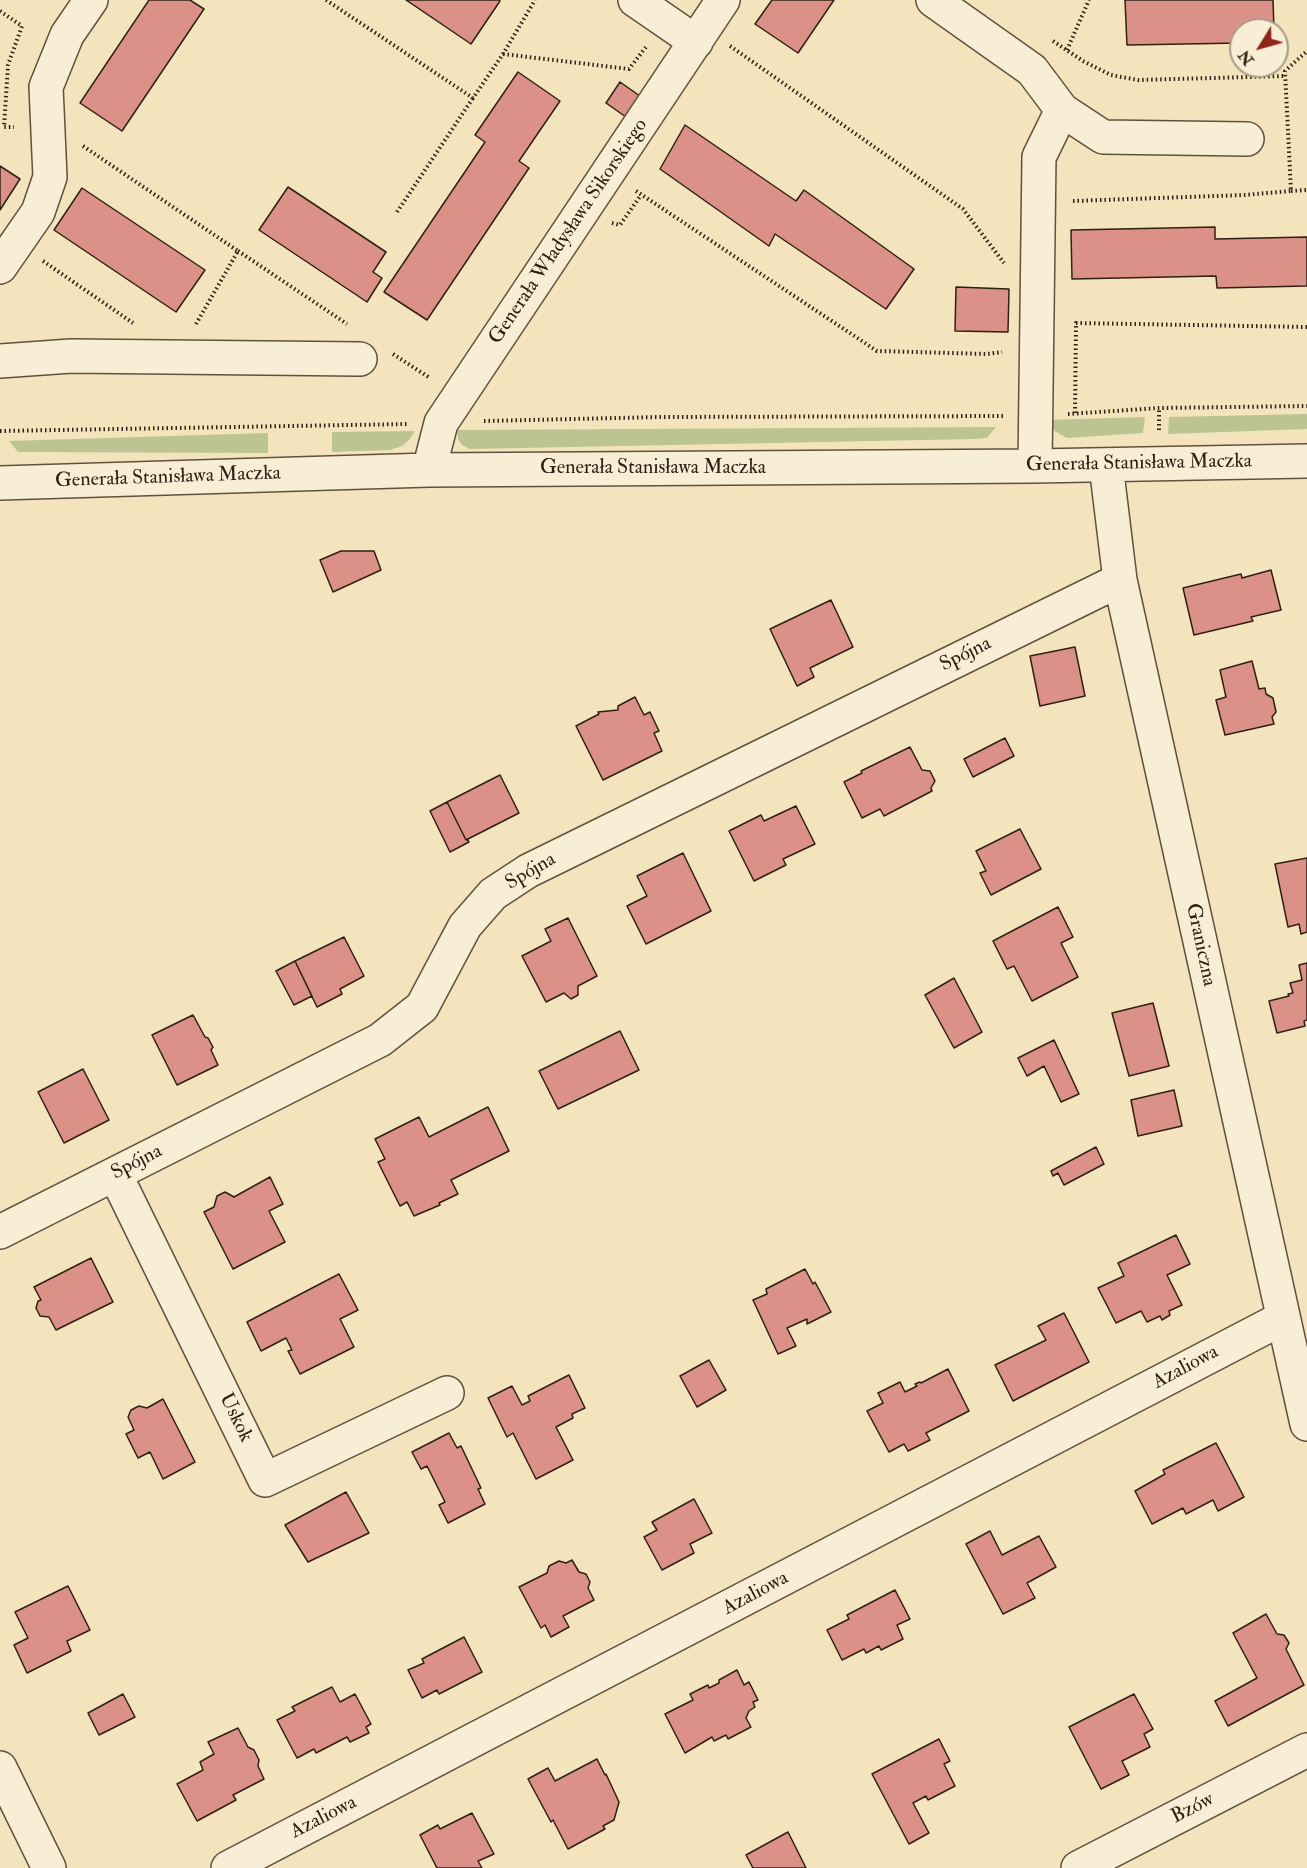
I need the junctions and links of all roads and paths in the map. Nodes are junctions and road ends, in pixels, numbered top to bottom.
1 (91, 0) edge
2 (326, 0) edge
3 (535, 0) edge
4 (635, 0) edge
5 (723, 0) edge
6 (933, 0) edge
7 (1089, 0) edge
8 (666, 20) junction
9 (1048, 38) dead end
10 (696, 42) junction
11 (728, 44) dead end
12 (1067, 50) junction
13 (1307, 51) edge
14 (503, 54) junction
15 (1289, 67) edge
16 (1229, 78) edge
17 (1285, 78) edge
18 (473, 98) junction
19 (1062, 110) junction
20 (1247, 139) dead end
21 (77, 142) dead end
22 (633, 189) dead end
23 (1307, 190) edge
24 (1291, 191) junction
25 (1071, 201) dead end
26 (397, 212) dead end
27 (8, 255) edge
28 (1011, 272) dead end
29 (1066, 323) dead end
30 (1076, 323) junction
31 (1307, 327) edge
32 (143, 329) dead end
33 (192, 330) dead end
34 (1009, 346) dead end
35 (360, 359) dead end
36 (0, 361) edge
37 (1307, 406) edge
38 (1075, 413) junction
39 (1034, 416) junction
40 (441, 423) junction
41 (0, 431) edge
42 (1307, 461) edge
43 (1106, 465) junction
44 (1035, 466) junction
45 (429, 470) junction
46 (0, 483) edge
47 (1120, 580) junction
48 (115, 1174) junction
49 (0, 1232) edge
50 (1283, 1318) junction
51 (447, 1393) dead end
52 (1307, 1424) edge
53 (1307, 1750) edge
54 (0, 1768) edge
55 (50, 1868) edge
56 (228, 1868) edge
57 (1078, 1868) edge

1 - 27 street
2 - 18 path
3 - 14 path
4 - 8 street
5 - 10 street, Generała Władysława Sikorskiego
6 - 19 street
7 - 12 path
8 - 10 street
8 - 14 path
9 - 12 path
10 - 40 street, Generała Władysława Sikorskiego
11 - 28 path
12 - 16 path
13 - 15 path
14 - 18 path
17 - 24 path
18 - 26 path
19 - 20 street
19 - 39 street
21 - 33 path
22 - 34 path
23 - 24 path
24 - 25 path
27 - 32 path
29 - 30 path
30 - 31 path
30 - 38 path
35 - 36 street
37 - 38 path
38 - 39 path
39 - 40 path
39 - 44 street
40 - 41 path
40 - 45 street, Generała Władysława Sikorskiego
42 - 43 street, Generała Stanisława Maczka
43 - 44 street, Generała Stanisława Maczka
43 - 47 street, Graniczna
44 - 45 street, Generała Stanisława Maczka
45 - 46 street, Generała Stanisława Maczka
47 - 48 street, Spójna
47 - 50 street, Graniczna
48 - 49 street, Spójna
48 - 51 street, Uskok
50 - 52 street, Graniczna
50 - 56 street, Azaliowa
53 - 57 street, Bzów
54 - 55 street

